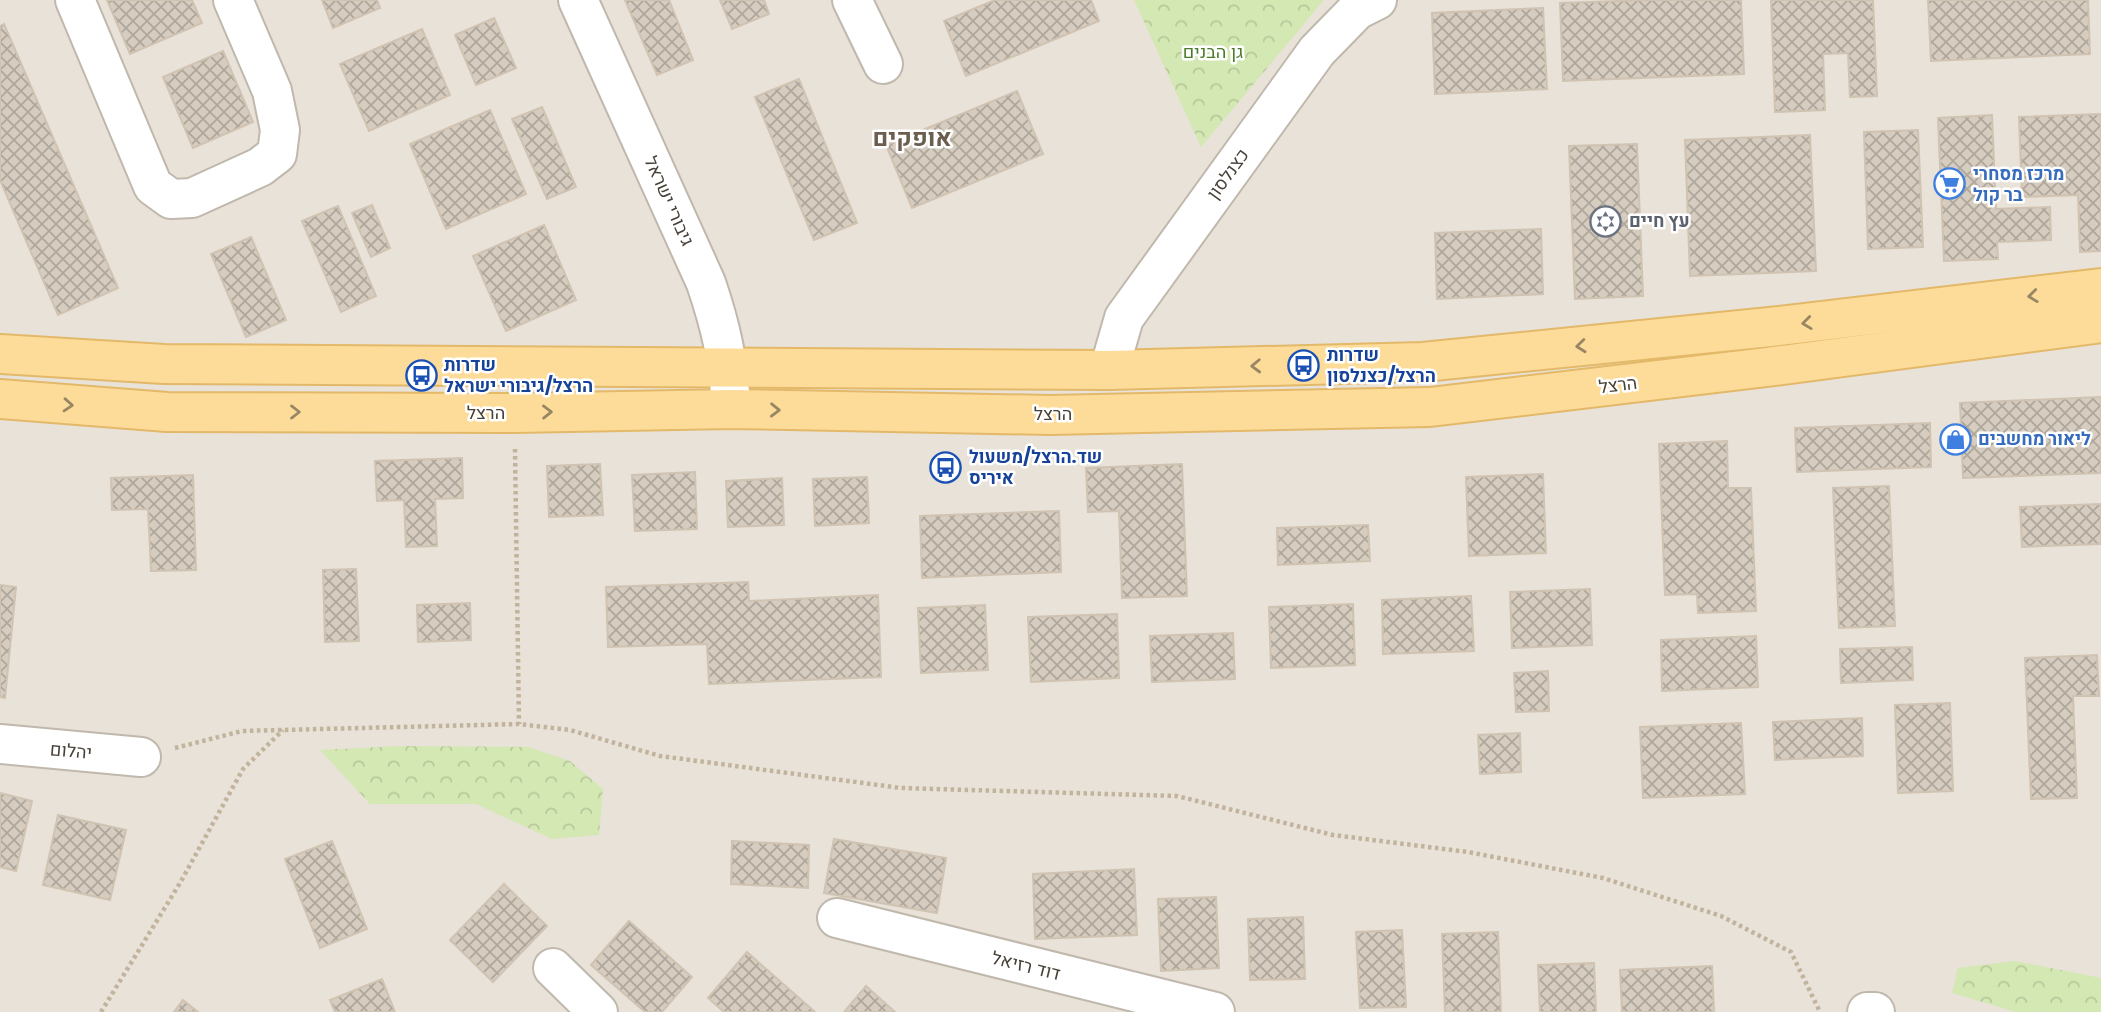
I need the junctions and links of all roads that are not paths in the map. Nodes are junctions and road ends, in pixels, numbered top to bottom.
1 (75, 0) edge
2 (233, 0) edge
3 (578, 0) edge
4 (852, 0) edge
5 (1377, 0) edge
6 (883, 64) dead end
7 (2101, 288) edge
8 (2101, 323) edge
9 (0, 354) edge
10 (729, 368) junction
11 (1109, 370) junction
12 (0, 399) edge
13 (731, 410) junction
14 (0, 744) edge
15 (141, 757) road end
16 (837, 918) dead end
17 (553, 968) dead end
18 (1205, 1011) edge
19 (598, 1012) edge
20 (1867, 1012) edge
21 (1875, 1012) edge

1 - 2 street
3 - 10 street, גיבורי ישראל
4 - 6 street
5 - 11 street, כצנלסון
7 -> 11 main road
13 -> 8 main road, הרצל
9 - 10 main road
10 - 11 main road
10 - 13 street, גיבורי ישראל
12 -> 13 main road, הרצל
14 - 15 street, יהלום
16 - 18 street, דוד רזיאל
17 - 19 street
20 - 21 street

